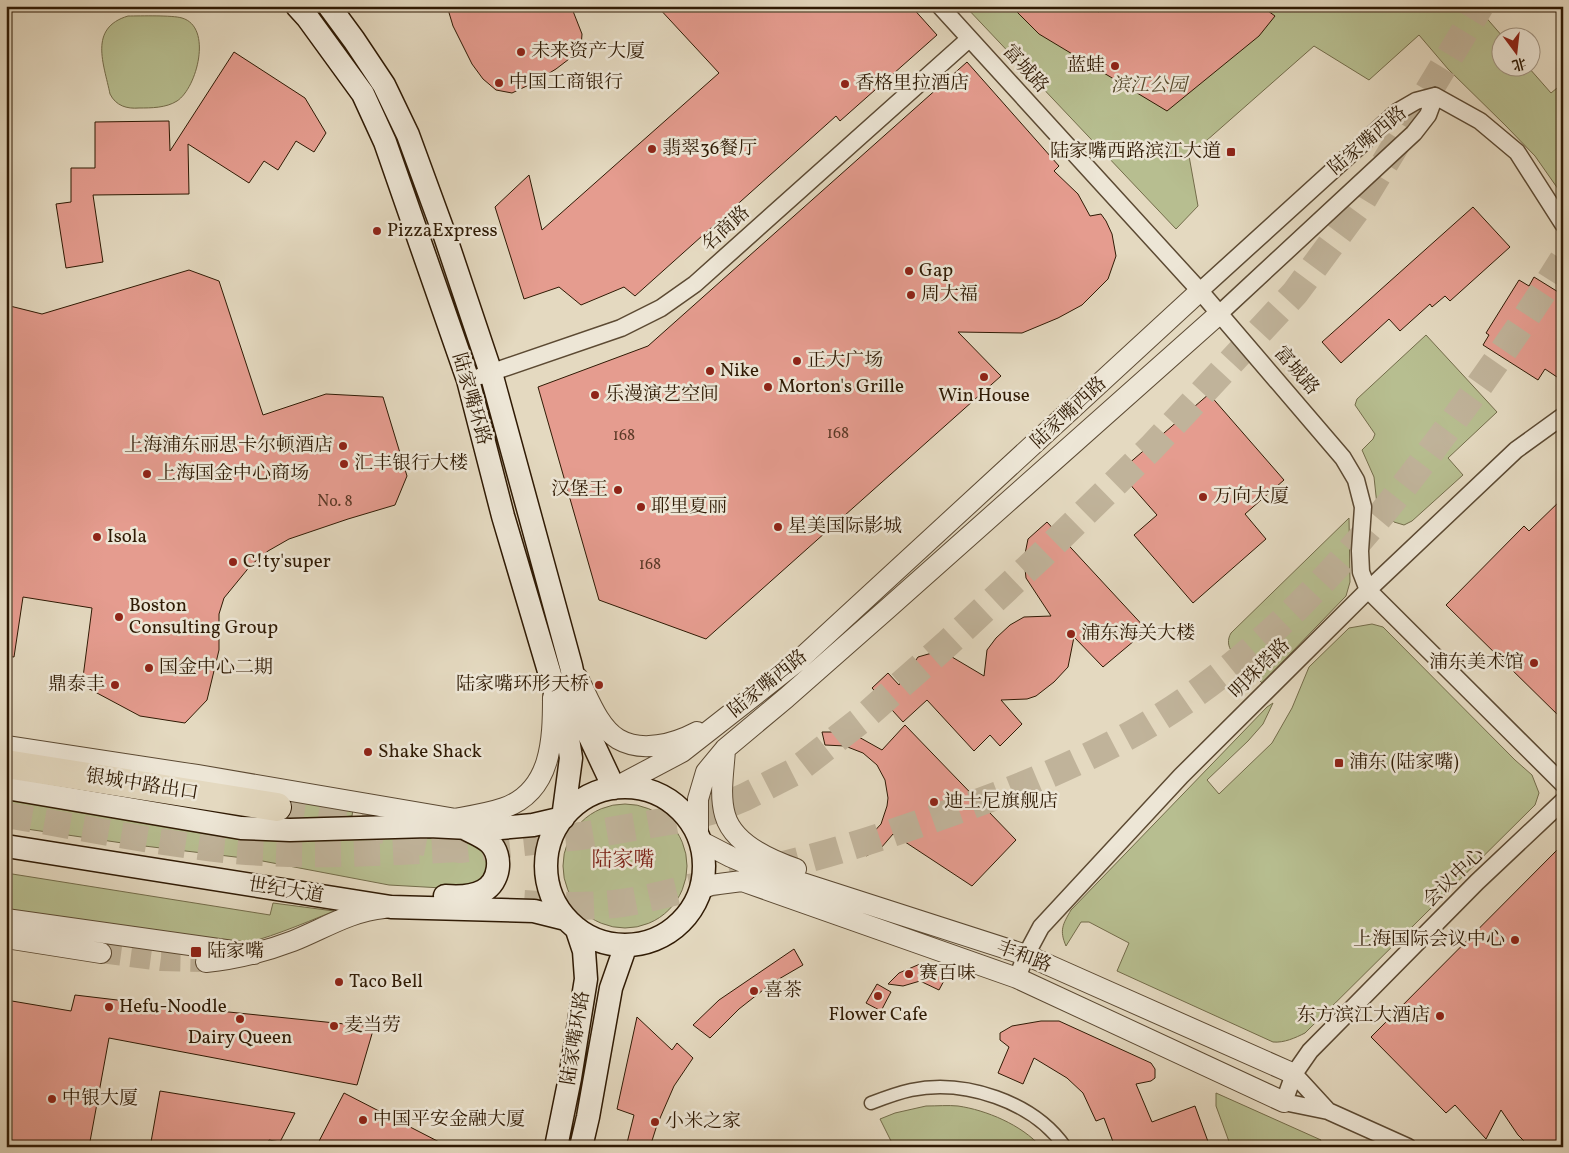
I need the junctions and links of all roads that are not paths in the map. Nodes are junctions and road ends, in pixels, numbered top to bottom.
1 (297, 6) edge
2 (329, 6) edge
3 (940, 6) edge
4 (969, 39) junction
5 (1435, 96) junction
6 (1563, 224) edge
7 (1200, 291) junction
8 (1219, 314) junction
9 (491, 373) junction
10 (468, 380) junction
11 (1563, 416) edge
12 (1368, 590) junction
13 (571, 666) junction
14 (553, 687) junction
15 (730, 715) junction
16 (6, 746) edge
17 (725, 749) junction
18 (6, 764) edge
19 (1563, 784) edge
20 (6, 788) edge
21 (614, 788) junction
22 (1563, 801) edge
23 (277, 806) tunnel mouth
24 (563, 818) junction
25 (461, 824) junction
26 (699, 839) junction
27 (6, 846) edge
28 (701, 889) junction
29 (851, 899) junction
30 (398, 908) junction
31 (6, 919) edge
32 (572, 924) junction
33 (6, 938) edge
34 (626, 945) junction
35 (101, 953) tunnel mouth
36 (254, 954) junction
37 (1026, 955) junction
38 (206, 962) tunnel mouth
39 (1017, 978) junction
40 (1294, 1074) junction
41 (1284, 1102) junction
42 (871, 1104) dead end
43 (1328, 1111) junction
44 (556, 1147) edge
45 (581, 1147) edge
46 (1065, 1147) edge
47 (1408, 1147) edge

1 - 10 main road, 陆家嘴环路
2 - 9 main road, 陆家嘴环路
3 - 4 street, 富城路
4 - 7 street, 富城路
4 - 9 street, 名商路
5 - 6 street
5 - 7 street, 陆家嘴西路
5 - 8 street, 陆家嘴西路
7 - 8 street, 富城路
7 - 15 street, 陆家嘴西路
8 - 12 street, 富城路
8 - 17 street, 陆家嘴西路
9 - 10 street, 名商路
9 - 13 main road, 陆家嘴环路
10 - 14 main road, 陆家嘴环路
11 - 12 street, 明珠塔路
12 - 19 street, 富城路
12 - 37 street, 明珠塔路
13 - 15 street
13 - 21 main road, 陆家嘴环路
14 - 24 main road, 陆家嘴环路
14 - 25 street
15 - 21 street, 陆家嘴西路
16 - 25 street
17 - 26 street, 陆家嘴西路
17 - 29 street
18 - 23 highway, 银城中路出口
20 - 25 main road
21 - 24 main road
21 - 26 main road
22 - 40 street, 会议中心
24 - 25 main road
24 - 32 main road
25 - 30 main road
26 - 28 main road
26 - 29 street, 丰和路
27 - 30 main road, 世纪大道
28 - 34 main road
28 - 39 street, 丰和路
29 - 37 street, 丰和路
30 - 32 main road, 世纪大道
30 - 36 street
31 - 36 street
32 - 34 main road
32 - 44 main road, 陆家嘴环路
33 - 35 street
34 - 45 main road, 陆家嘴环路
36 - 38 street
37 - 39 street, 明珠塔路
37 - 40 street, 丰和路
39 - 41 street, 丰和路
40 - 41 street, 会议中心
40 - 43 street, 丰和路
41 - 43 street, 丰和路
42 - 46 street
43 - 47 street, 丰和路

